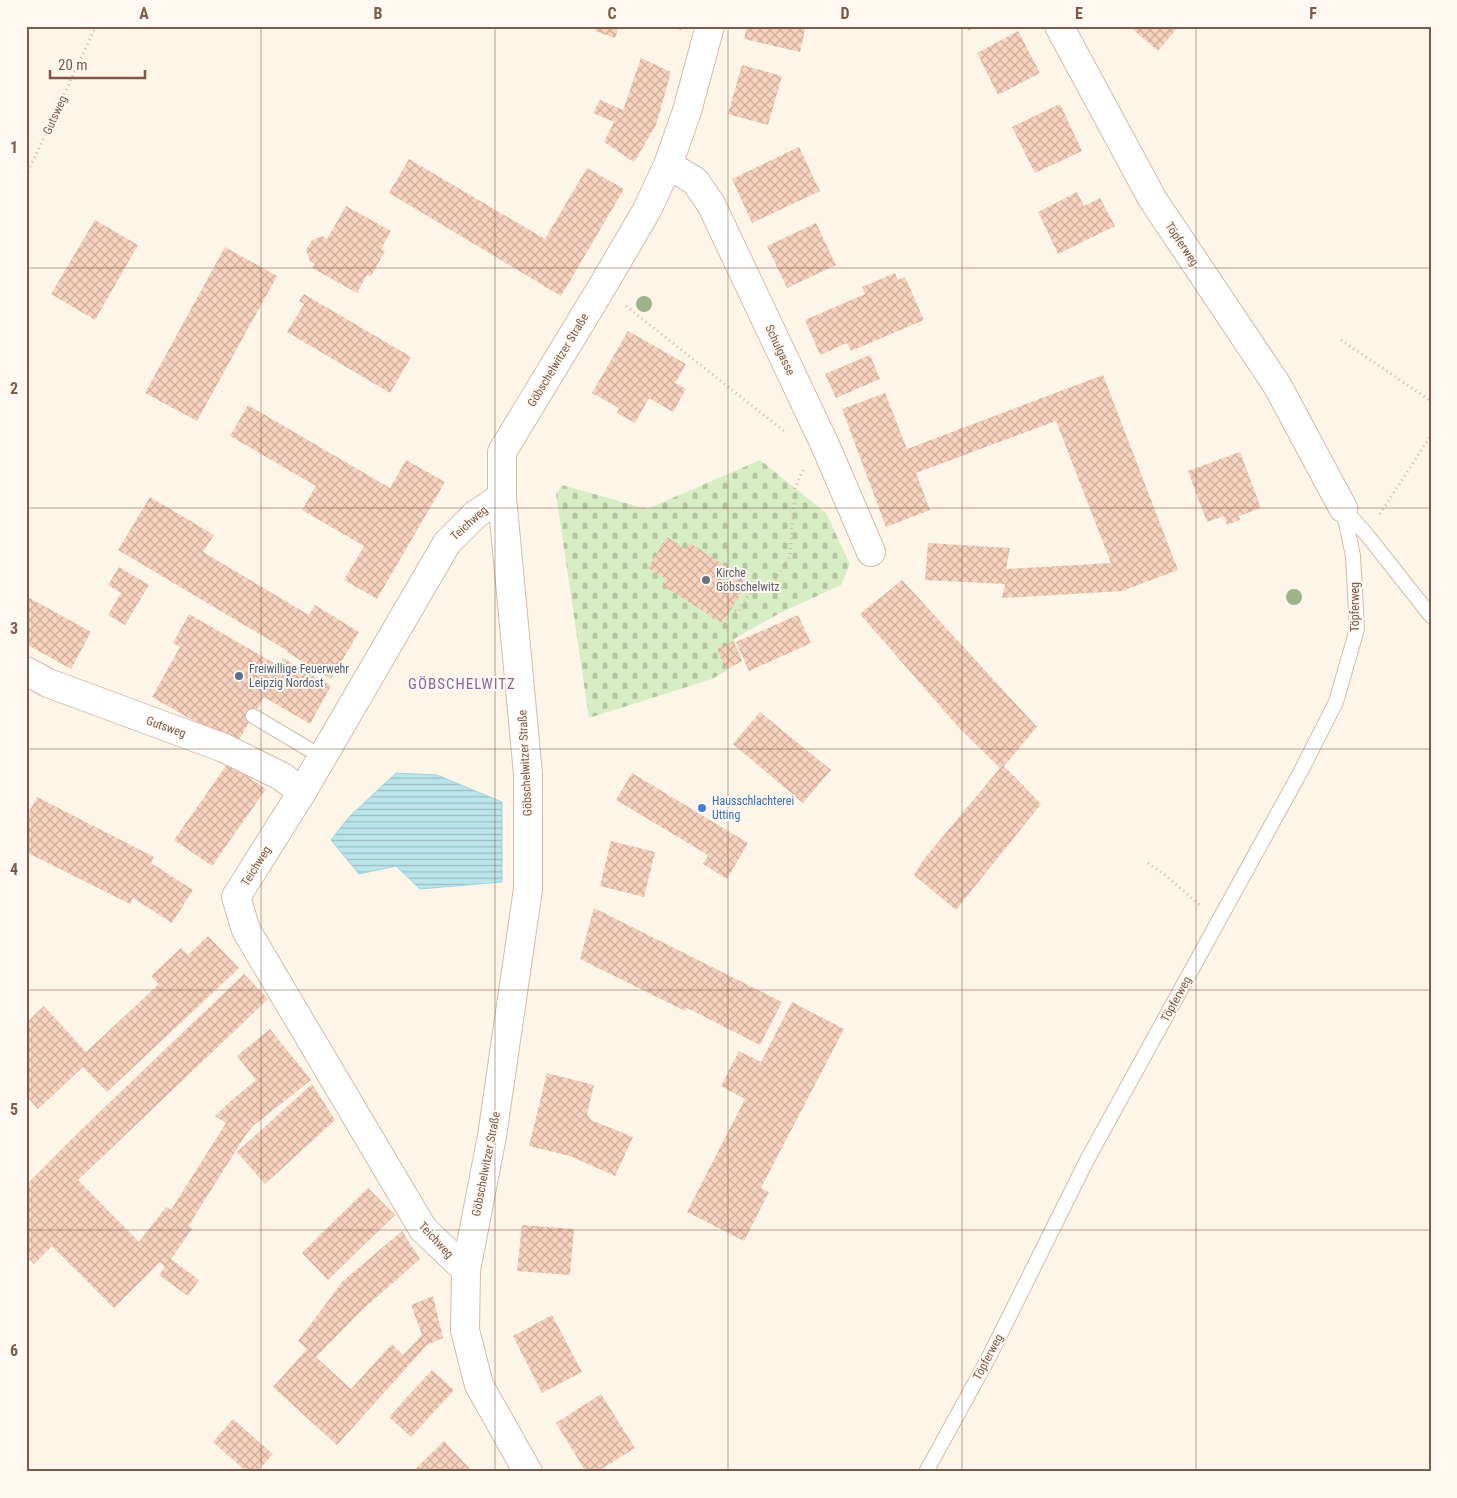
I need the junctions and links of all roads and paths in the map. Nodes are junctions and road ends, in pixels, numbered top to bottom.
1 (96, 26) edge
2 (710, 26) edge
3 (1059, 26) edge
4 (668, 165) junction
5 (26, 176) edge
6 (602, 287) junction
7 (1341, 340) dead end
8 (1431, 401) edge
9 (1431, 434) edge
10 (788, 435) dead end
11 (826, 447) junction
12 (502, 497) junction
13 (1343, 508) junction
14 (1367, 535) junction
15 (872, 552) dead end
16 (731, 608) dead end
17 (1431, 616) edge
18 (26, 671) edge
19 (253, 716) dead end
20 (322, 757) junction
21 (302, 792) junction
22 (1148, 863) dead end
23 (1218, 922) junction
24 (466, 1270) junction
25 (528, 1472) edge
26 (926, 1472) edge

1 - 5 path, Gutsweg
2 - 4 street, Göbschelwitzer Straße
3 - 13 street, Töpferweg
4 - 6 street, Göbschelwitzer Straße
4 - 11 street, Schulgasse
6 - 10 path
6 - 12 street, Göbschelwitzer Straße
7 - 8 path
9 - 14 path
11 - 15 street, Schulgasse
11 - 16 path
12 - 20 street, Teichweg
12 - 24 street, Göbschelwitzer Straße
13 - 14 lane, Töpferweg
13 - 23 lane, Töpferweg
14 - 17 lane, Töpferweg
18 - 21 street, Gutsweg
19 - 20 lane
20 - 21 street, Teichweg
21 - 24 street, Teichweg
22 - 23 path
23 - 26 lane, Töpferweg
24 - 25 street, Göbschelwitzer Straße

